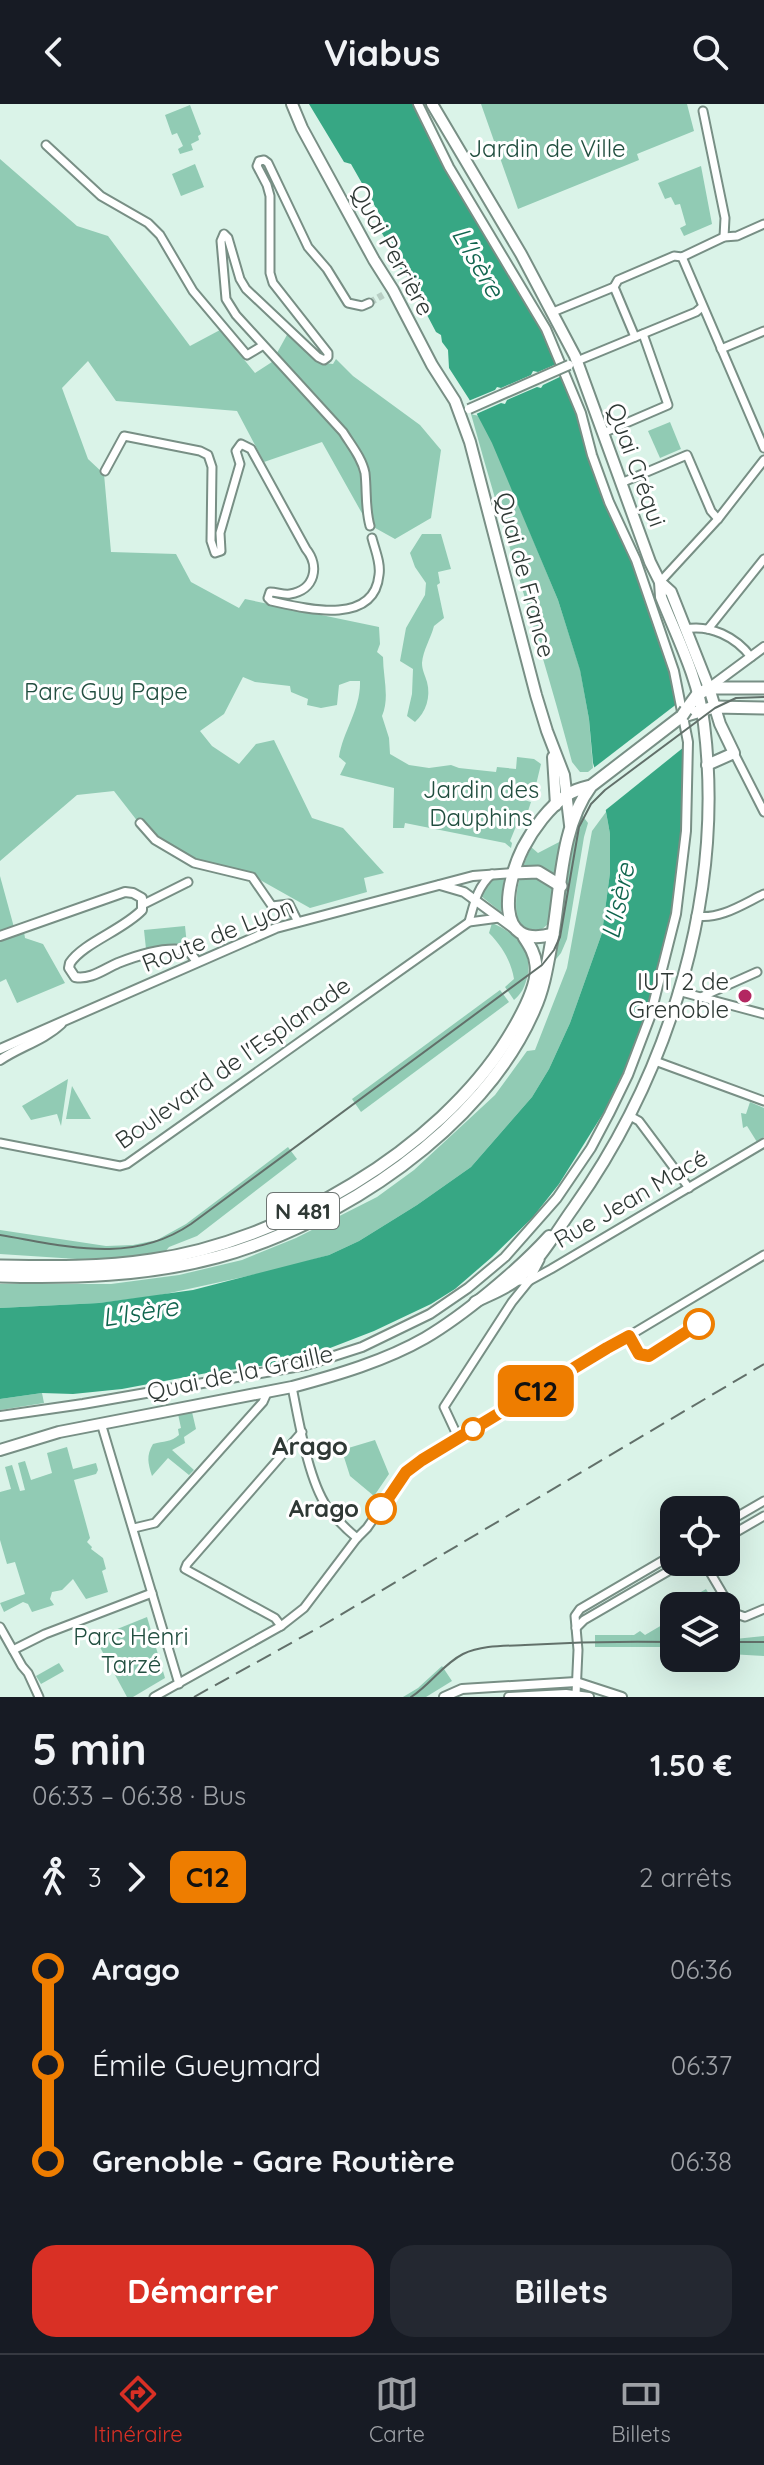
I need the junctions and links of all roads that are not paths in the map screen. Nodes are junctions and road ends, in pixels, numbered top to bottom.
1 (292, 104) edge
2 (418, 104) edge
3 (432, 104) edge
4 (703, 111) dead end
5 (46, 145) dead end
6 (764, 224) edge
7 (724, 237) junction
8 (682, 257) junction
9 (614, 287) junction
10 (369, 303) dead end
11 (702, 307) junction
12 (553, 312) junction
13 (764, 331) edge
14 (639, 336) junction
15 (262, 346) junction
16 (721, 349) junction
17 (573, 363) junction
18 (465, 411) junction
19 (603, 433) junction
20 (764, 448) edge
21 (764, 460) edge
22 (105, 471) dead end
23 (621, 483) junction
24 (718, 519) junction
25 (304, 521) dead end
26 (293, 525) junction
27 (370, 526) dead end
28 (372, 538) dead end
29 (764, 559) edge
30 (660, 582) junction
31 (680, 626) junction
32 (708, 629) junction
33 (764, 647) edge
34 (752, 656) junction
35 (709, 688) junction
36 (764, 688) edge
37 (697, 695) junction
38 (708, 708) junction
39 (764, 708) edge
40 (685, 714) junction
41 (553, 748) junction
42 (736, 757) junction
43 (707, 765) junction
44 (586, 790) junction
45 (566, 795) junction
46 (556, 805) junction
47 (764, 812) edge
48 (140, 823) dead end
49 (570, 825) junction
50 (513, 873) junction
51 (492, 874) junction
52 (188, 882) dead end
53 (439, 885) junction
54 (561, 886) junction
55 (764, 894) edge
56 (475, 900) junction
57 (144, 904) junction
58 (696, 916) junction
59 (499, 918) junction
60 (298, 922) junction
61 (469, 922) junction
62 (514, 929) junction
63 (553, 934) junction
64 (0, 936) edge
65 (524, 937) junction
66 (197, 962) junction
67 (757, 972) dead end
68 (678, 991) junction
69 (701, 997) junction
70 (764, 1014) edge
71 (63, 1023) junction
72 (0, 1049) edge
73 (0, 1060) edge
74 (655, 1061) junction
75 (764, 1101) edge
76 (630, 1116) junction
77 (0, 1143) edge
78 (764, 1143) edge
79 (689, 1188) junction
80 (567, 1217) junction
81 (546, 1250) junction
82 (764, 1255) edge
83 (519, 1264) junction
84 (0, 1266) edge
85 (0, 1276) edge
86 (516, 1281) junction
87 (529, 1281) junction
88 (510, 1295) junction
89 (475, 1302) junction
90 (292, 1387) junction
91 (267, 1393) junction
92 (0, 1416) edge
93 (101, 1423) junction
94 (302, 1432) junction
95 (458, 1437) junction
96 (0, 1450) edge
97 (764, 1501) edge
98 (756, 1506) junction
99 (740, 1515) edge
100 (763, 1517) edge
101 (134, 1528) junction
102 (740, 1530) edge
103 (357, 1538) junction
104 (660, 1562) edge
105 (660, 1576) edge
106 (712, 1576) edge
107 (152, 1593) junction
108 (764, 1609) edge
109 (281, 1626) junction
110 (0, 1627) edge
111 (576, 1628) junction
112 (13, 1650) junction
113 (576, 1682) junction
114 (179, 1684) junction
115 (576, 1694) junction
116 (39, 1697) edge
117 (154, 1697) edge
118 (444, 1697) edge
119 (509, 1697) edge
120 (589, 1697) edge
121 (622, 1697) edge

1 - 18 main road, Quai Perrière
2 - 92 street
3 - 12 main road, Quai Créqui
4 - 7 street
5 - 15 street
6 - 7 street
7 - 8 street
8 - 9 street
8 - 11 street
9 - 12 street
9 - 14 street
10 - 15 street
11 - 14 street
11 - 16 street
12 - 17 main road, Quai Créqui
13 - 16 street
14 - 17 street
14 - 19 street
15 - 27 street
16 - 20 street
17 - 18 street, bridge
17 - 19 main road, Quai Créqui
18 - 41 main road, Quai de France
19 - 23 main road, Quai Créqui
21 - 24 street
22 - 26 street
23 - 24 street
23 - 30 main road, Quai Créqui
24 - 30 street
25 - 26 street
26 - 28 street
29 - 32 street
30 - 31 main road, Quai Créqui
31 - 32 street
31 - 35 main road
31 - 37 main road
32 - 34 street
33 - 34 street
34 - 35 street
35 - 36 main road
35 - 37 main road
35 - 38 main road
37 - 38 main road
37 - 40 main road
38 - 39 main road
38 - 40 main road
38 - 42 main road
38 - 43 main road
40 - 44 main road
41 - 45 main road, Quai de France
41 - 46 main road, Quai de France
42 - 43 main road
42 - 47 street
43 - 58 main road
44 - 45 main road
44 - 49 main road
45 - 46 main road
45 - 49 main road, Quai de France
46 - 50 main road
48 - 60 street
49 - 54 main road
50 - 51 street, Route de Lyon
50 - 54 main road
50 - 62 main road
51 - 53 street, Route de Lyon
51 - 56 street
52 - 57 street
53 - 56 street
53 - 60 street, Route de Lyon
54 - 63 main road
55 - 58 street
56 - 59 street
56 - 61 street
57 - 64 street
57 - 66 street
58 - 68 main road
59 - 61 street
59 - 62 street
60 - 66 street, Route de Lyon
61 - 77 street, Boulevard de l'Esplanade
62 - 65 main road
63 - 65 main road
63 - 85 main road, N 481
65 - 84 main road, N 481
66 - 71 street, Route de Lyon
67 - 69 street
68 - 69 street
68 - 74 main road
69 - 70 street
71 - 72 street
71 - 73 street
74 - 75 street
74 - 76 main road
76 - 79 street
76 - 80 main road
78 - 79 street, Rue Jean Macé
79 - 87 street, Rue Jean Macé
80 - 81 main road
80 - 83 main road
81 - 86 main road
81 - 87 street
82 - 95 street
83 - 86 street
83 - 89 main road
86 - 87 street
86 - 88 main road
87 - 88 street
88 - 89 main road
88 - 95 street
89 - 90 main road, Quai de la Graille
90 - 91 main road, Quai de la Graille
90 - 94 street
91 - 93 main road, Quai de la Graille
91 - 101 street
93 - 96 main road, Quai de la Graille
93 - 101 street
94 - 103 street
94 - 109 street
95 - 103 street
97 - 98 street
98 - 99 street
98 - 100 street
100 - 102 street
101 - 107 street
103 - 109 street
104 - 111 street
105 - 111 street
106 - 108 street
107 - 112 street
107 - 114 street
109 - 114 street
110 - 112 street
111 - 113 street
112 - 116 street
113 - 115 street
113 - 118 street
113 - 121 street
114 - 117 street
115 - 119 street
115 - 120 street

